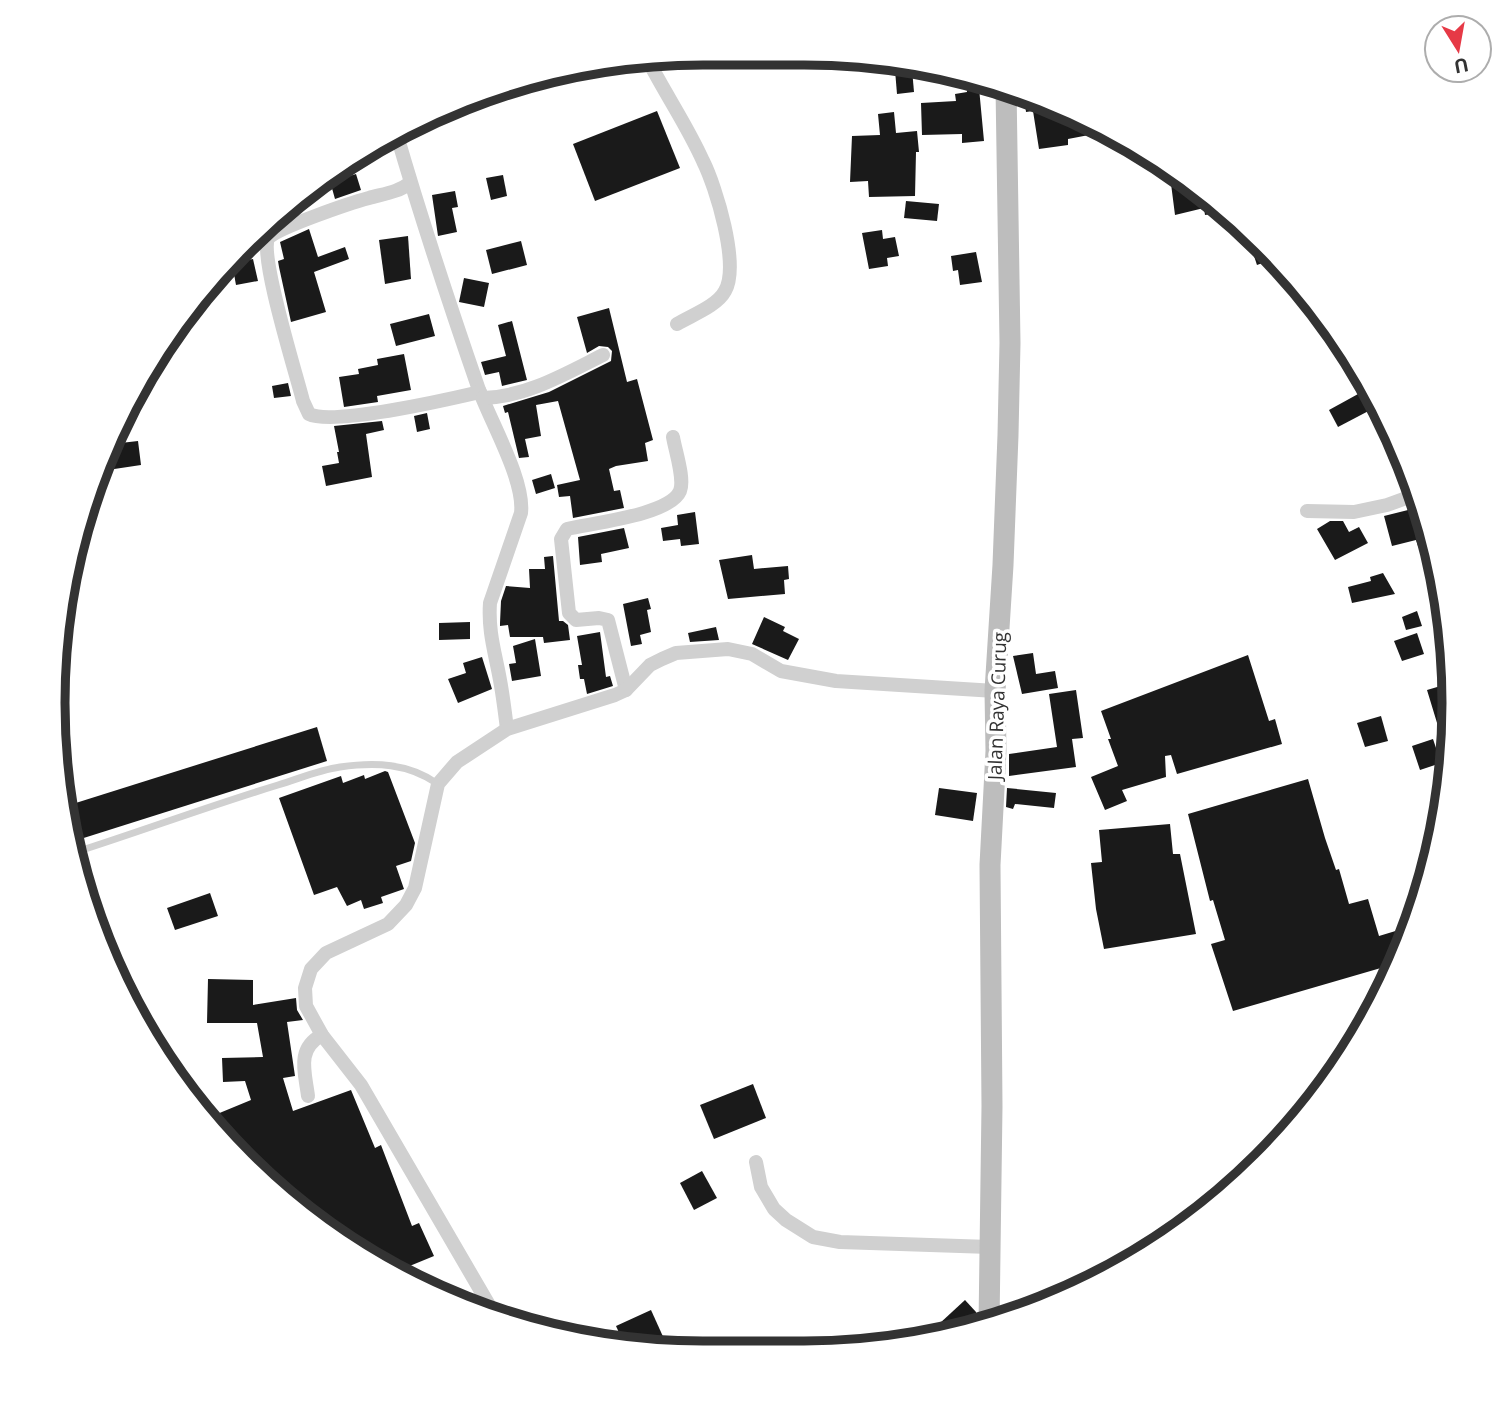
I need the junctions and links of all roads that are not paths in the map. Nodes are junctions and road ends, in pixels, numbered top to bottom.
1 (652, 67) edge
2 (1006, 98) edge
3 (399, 142) edge
4 (410, 183) junction
5 (266, 242) junction
6 (261, 243) edge
7 (677, 324) dead end
8 (603, 355) dead end
9 (481, 395) junction
10 (673, 437) dead end
11 (1408, 497) edge
12 (1307, 511) dead end
13 (626, 690) junction
14 (995, 691) junction
15 (507, 729) junction
16 (438, 784) junction
17 (82, 850) edge
18 (322, 1035) junction
19 (308, 1096) dead end
20 (756, 1162) dead end
21 (990, 1247) junction
22 (488, 1303) edge
23 (989, 1313) edge

1 - 7 street
2 - 14 street, Jalan Raya Curug
3 - 4 street
4 - 5 street
4 - 9 street
5 - 6 street
5 - 9 street
8 - 9 street
9 - 15 street
10 - 13 street
11 - 12 street
13 - 14 street
13 - 15 street
14 - 21 street, Jalan Raya Curug
15 - 16 street
16 - 17 lane
16 - 18 street
18 - 19 street
18 - 22 street
20 - 21 street
21 - 23 street, Jalan Raya Curug

